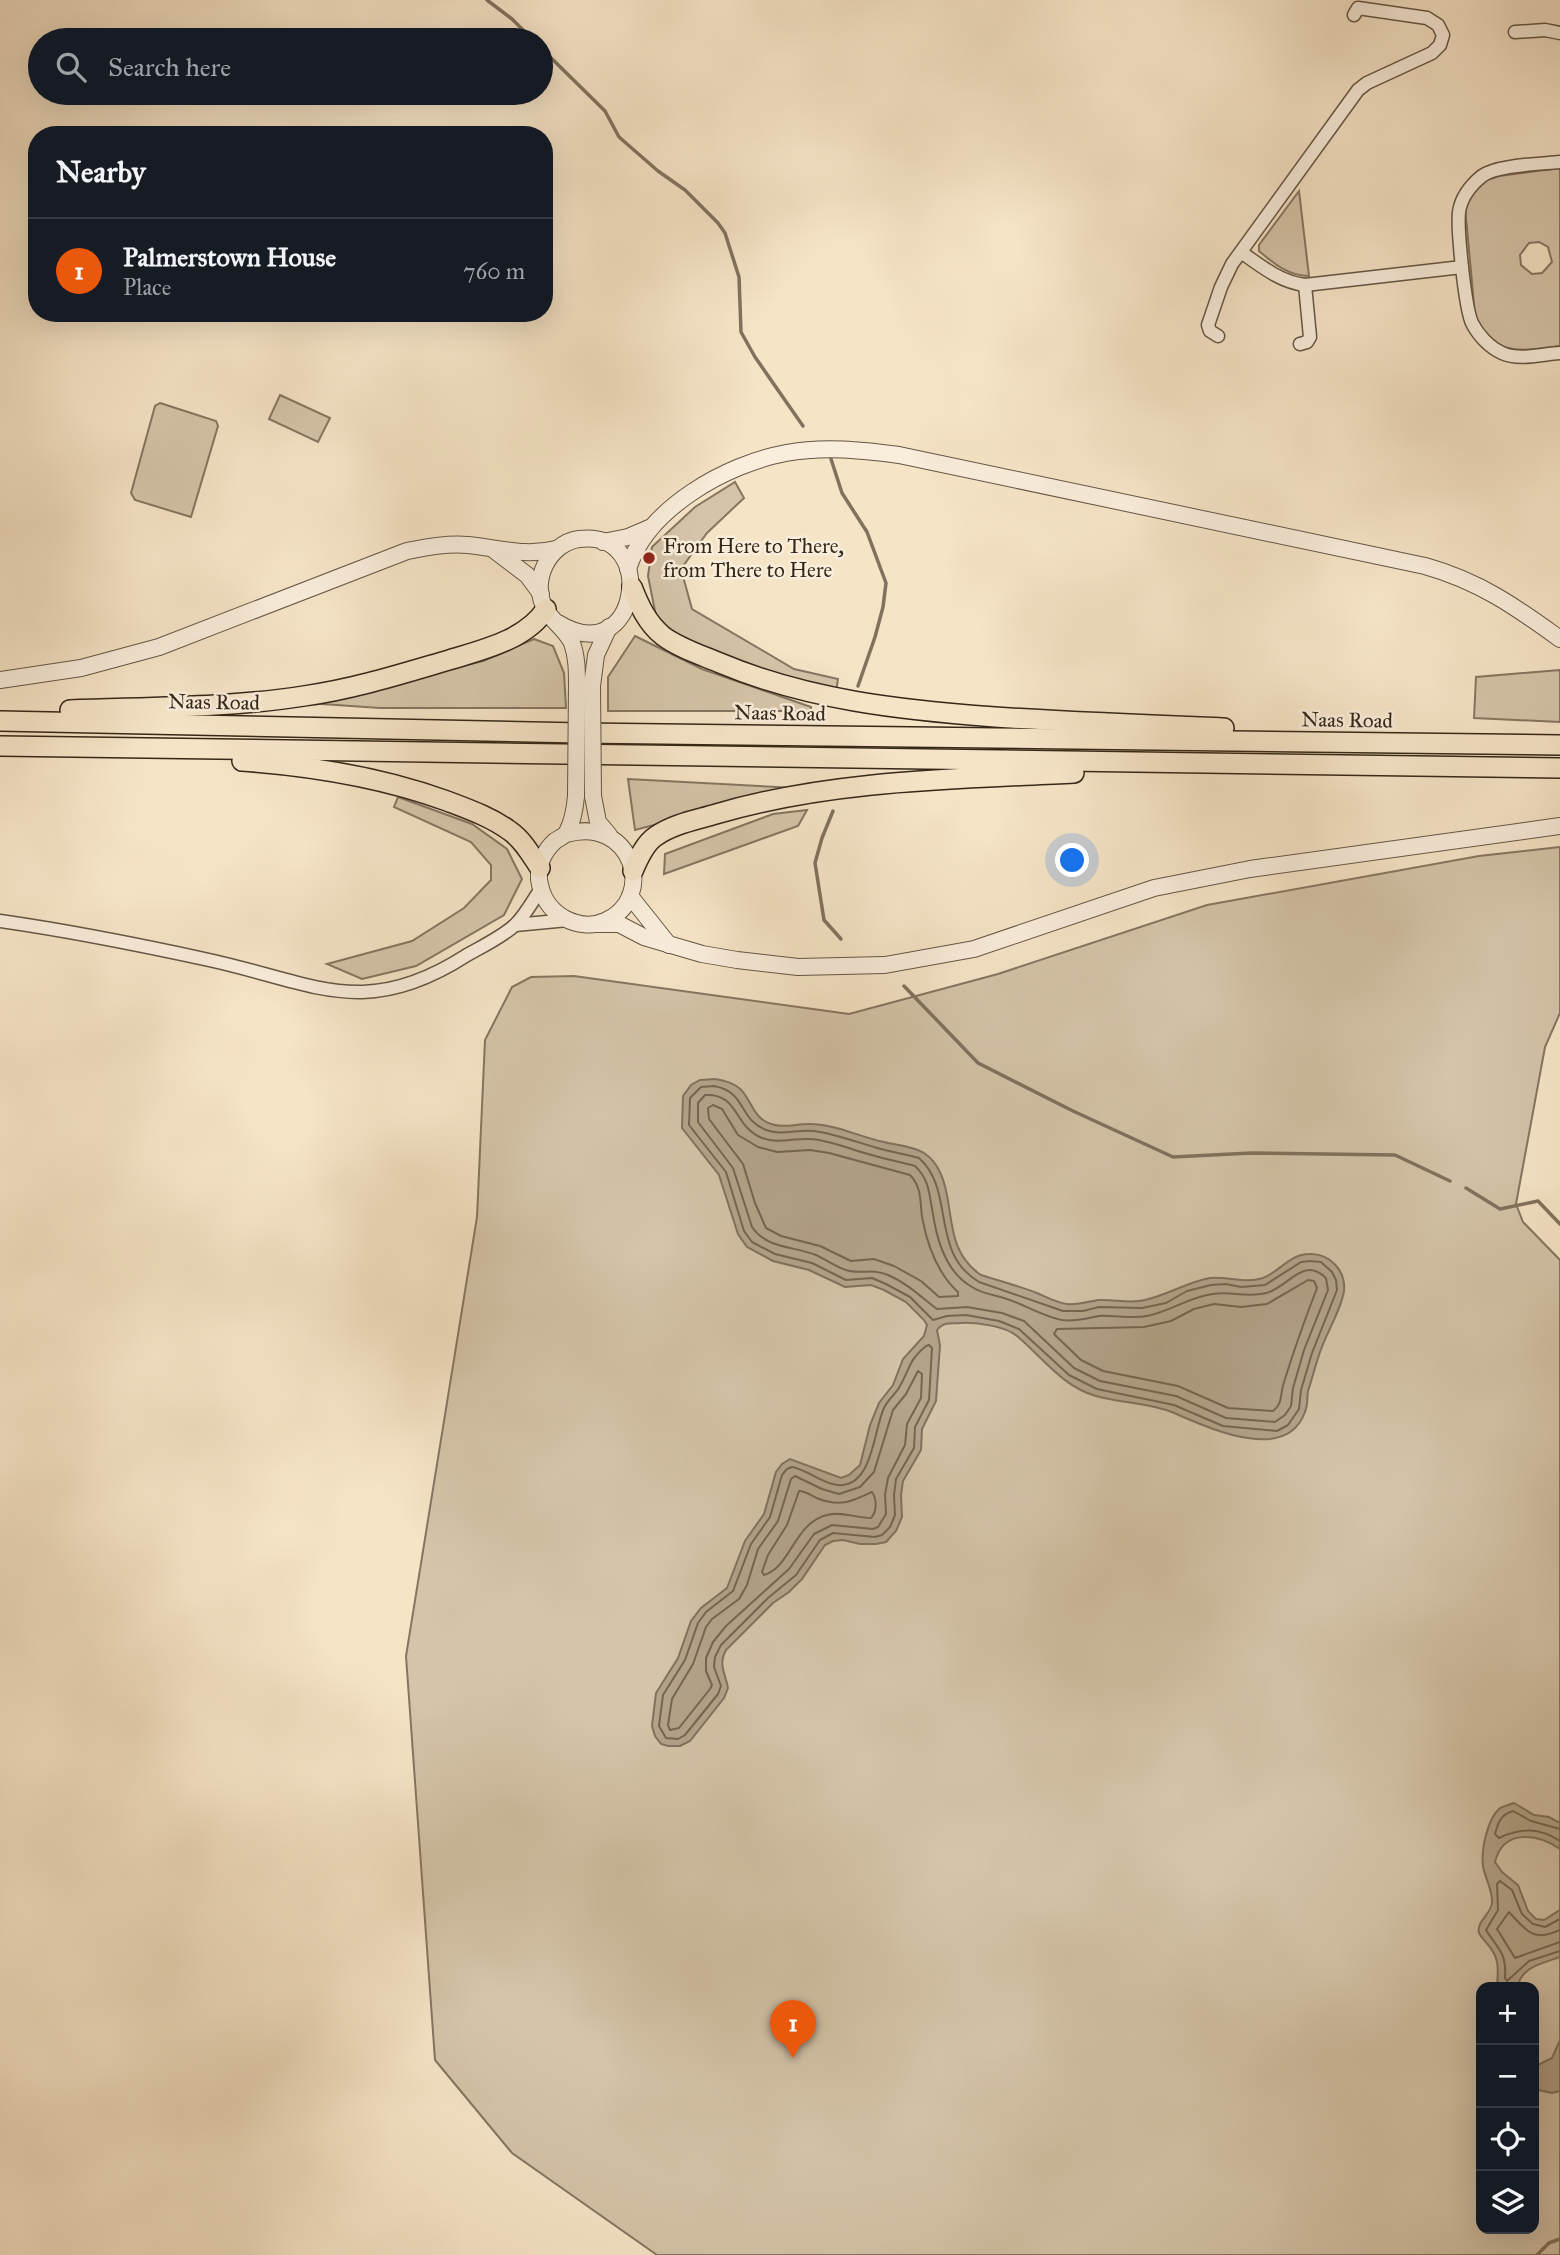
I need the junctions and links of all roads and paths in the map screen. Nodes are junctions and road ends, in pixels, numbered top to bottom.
1 (1354, 15) dead end
2 (1515, 32) dead end
3 (1560, 33) edge
4 (1560, 162) edge
5 (1241, 252) junction
6 (1462, 267) junction
7 (1305, 285) junction
8 (1218, 336) dead end
9 (1300, 344) dead end
10 (1560, 352) edge
11 (649, 528) junction
12 (603, 542) junction
13 (492, 549) junction
14 (556, 549) junction
15 (630, 578) junction
16 (548, 609) junction
17 (609, 627) junction
18 (1560, 639) edge
19 (0, 680) edge
20 (584, 686) junction
21 (0, 712) edge
22 (0, 721) edge
23 (1431, 744) junction
24 (1560, 745) edge
25 (0, 747) edge
26 (1432, 766) junction
27 (1560, 768) edge
28 (584, 796) junction
29 (1560, 826) edge
30 (566, 834) junction
31 (611, 836) junction
32 (540, 868) junction
33 (632, 871) junction
34 (541, 889) junction
35 (630, 896) junction
36 (568, 920) junction
37 (0, 921) edge
38 (598, 924) junction
39 (515, 925) junction
40 (669, 944) junction

1 - 5 street
2 - 3 street
4 - 6 street
5 - 7 street
5 - 8 street
6 - 7 street
6 - 10 street
7 - 9 street
11 - 12 street
11 - 15 street
11 - 18 street
12 - 14 street
12 - 15 street
13 - 14 street
13 - 16 street
13 - 19 street
14 - 16 street
15 - 17 street
15 - 23 highway
16 - 17 street
16 - 20 street
16 - 21 highway
17 - 20 street
20 - 28 street, bridge
22 - 23 highway, Naas Road
23 - 24 highway, Naas Road
25 - 26 highway, Naas Road
25 - 32 highway
26 - 27 highway, Naas Road
26 - 33 highway
28 - 30 street
28 - 31 street
29 - 40 street
30 - 31 street
30 - 32 street
31 - 33 street
32 - 34 street
33 - 35 street
34 - 36 street
34 - 39 street
35 - 38 street
35 - 40 street
36 - 38 street
36 - 39 street
37 - 39 street
38 - 40 street

